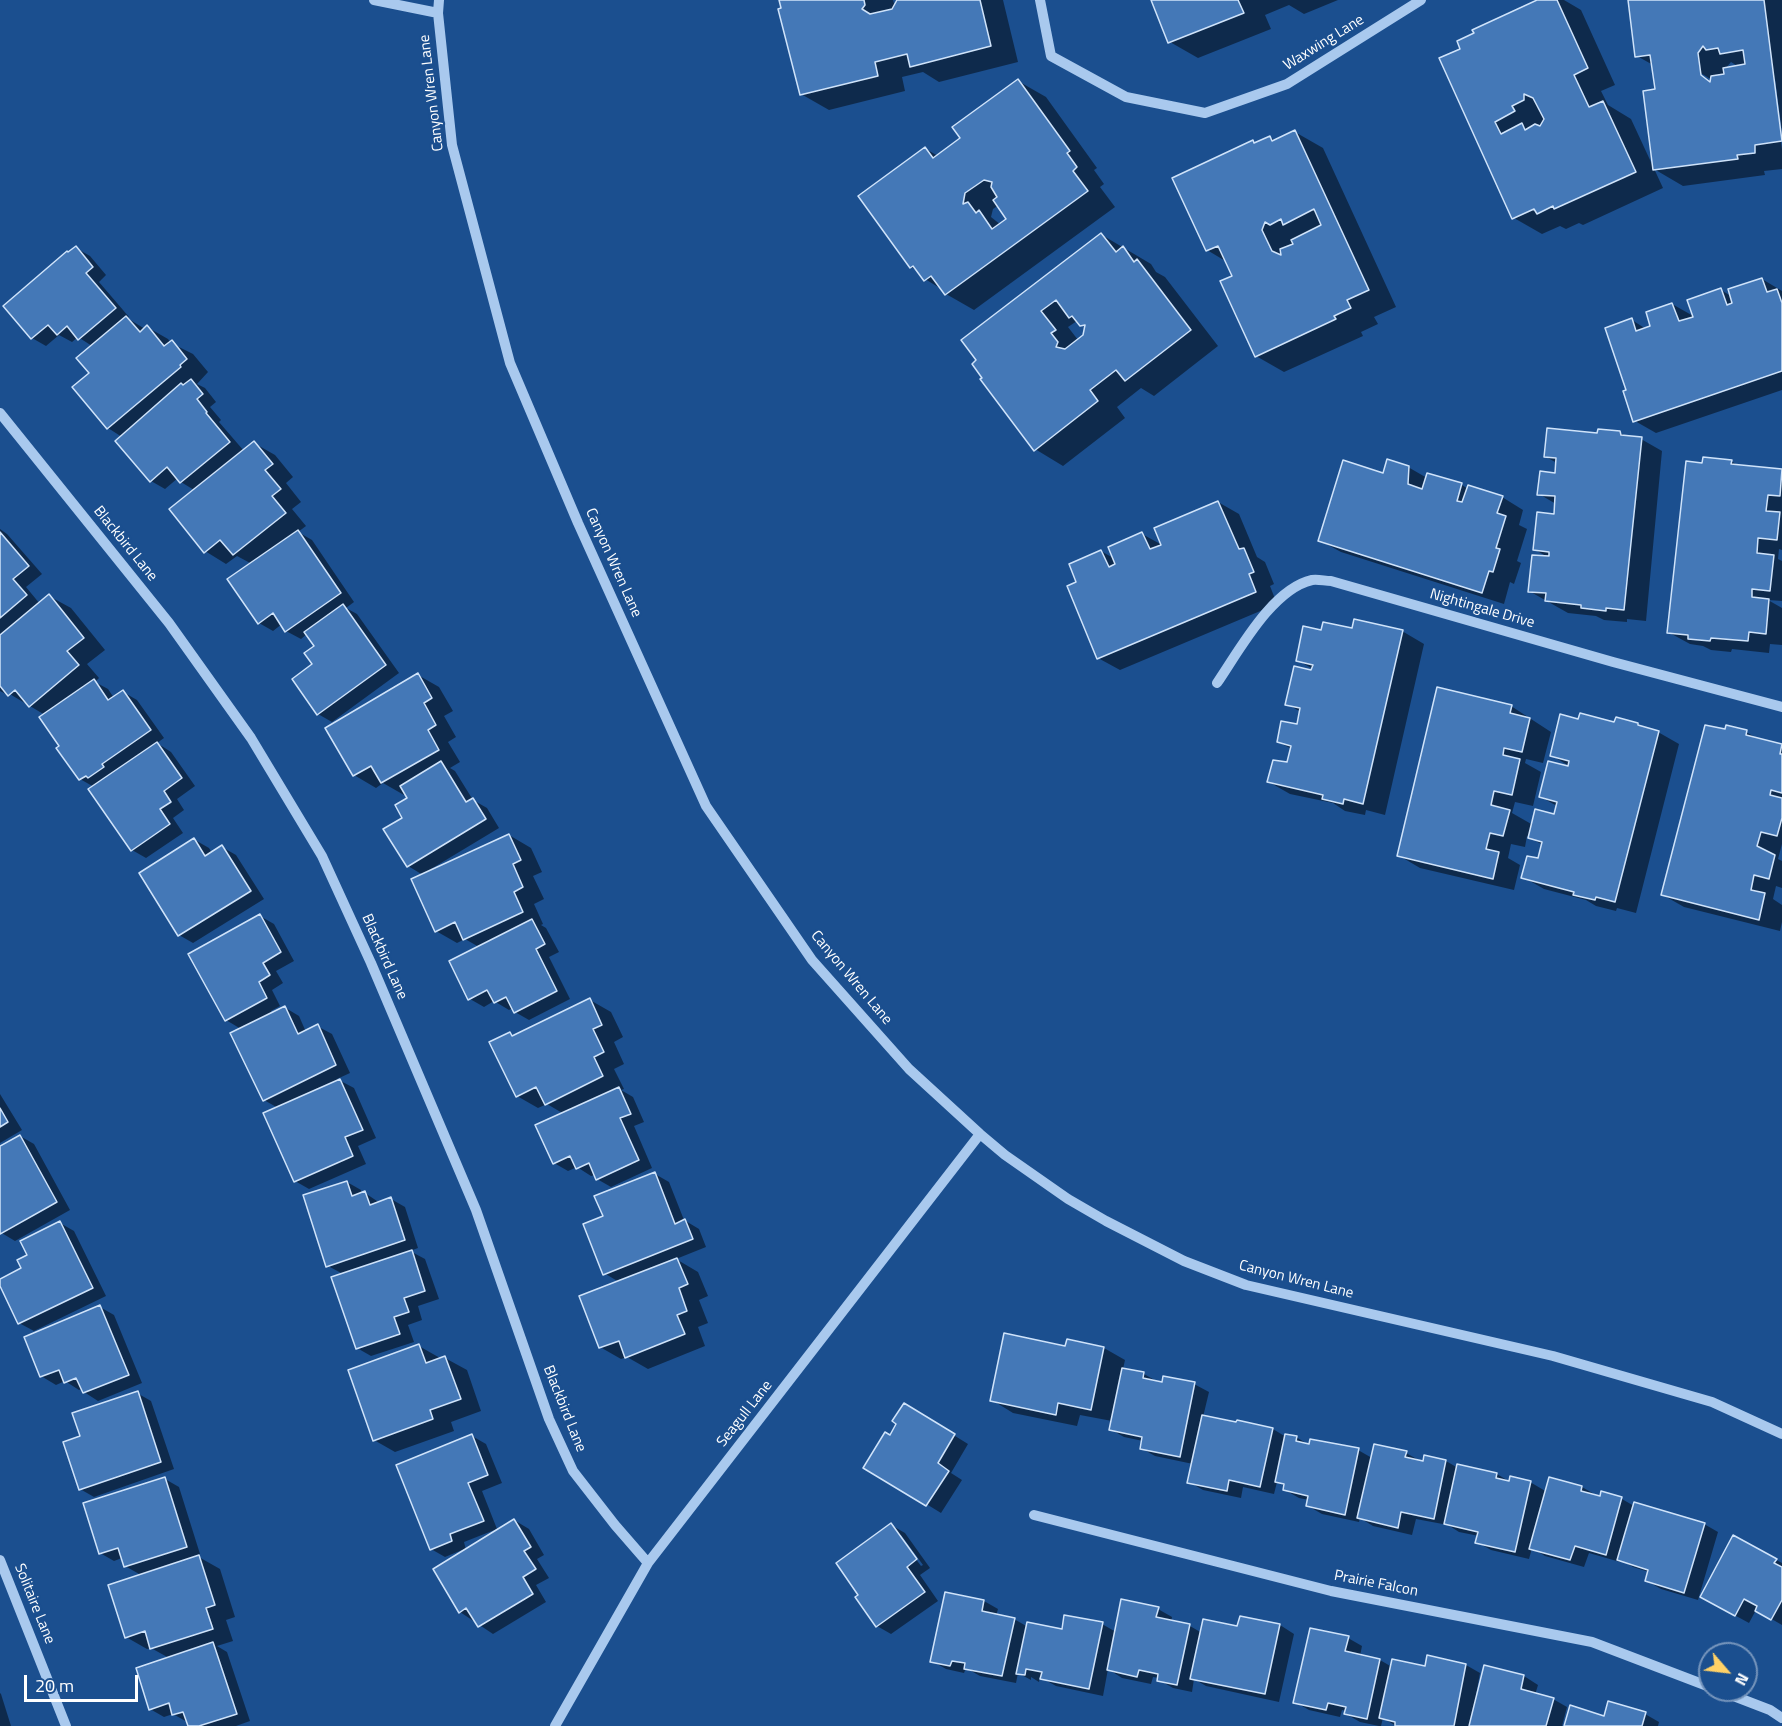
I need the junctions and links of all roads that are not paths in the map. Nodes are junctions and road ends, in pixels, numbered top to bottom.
1 (374, 0) edge
2 (439, 0) edge
3 (1040, 0) edge
4 (1421, 0) edge
5 (438, 13) junction
6 (0, 413) edge
7 (1217, 684) dead end
8 (1782, 707) edge
9 (980, 1134) junction
10 (1782, 1434) edge
11 (1034, 1515) dead end
12 (0, 1560) edge
13 (648, 1563) junction
14 (1698, 1682) edge
15 (1749, 1702) edge
16 (1782, 1718) edge
17 (66, 1726) edge
18 (555, 1726) edge

1 - 5 street
2 - 5 street, Canyon Wren Lane
3 - 4 street, Waxwing Lane
5 - 9 street, Canyon Wren Lane
6 - 13 street, Blackbird Lane
7 - 8 street, Nightingale Drive
9 - 10 street, Canyon Wren Lane
9 - 13 street, Seagull Lane
11 - 14 street, Prairie Falcon
12 - 17 street, Solitaire Lane
13 - 18 street, Seagull Lane
15 - 16 street

